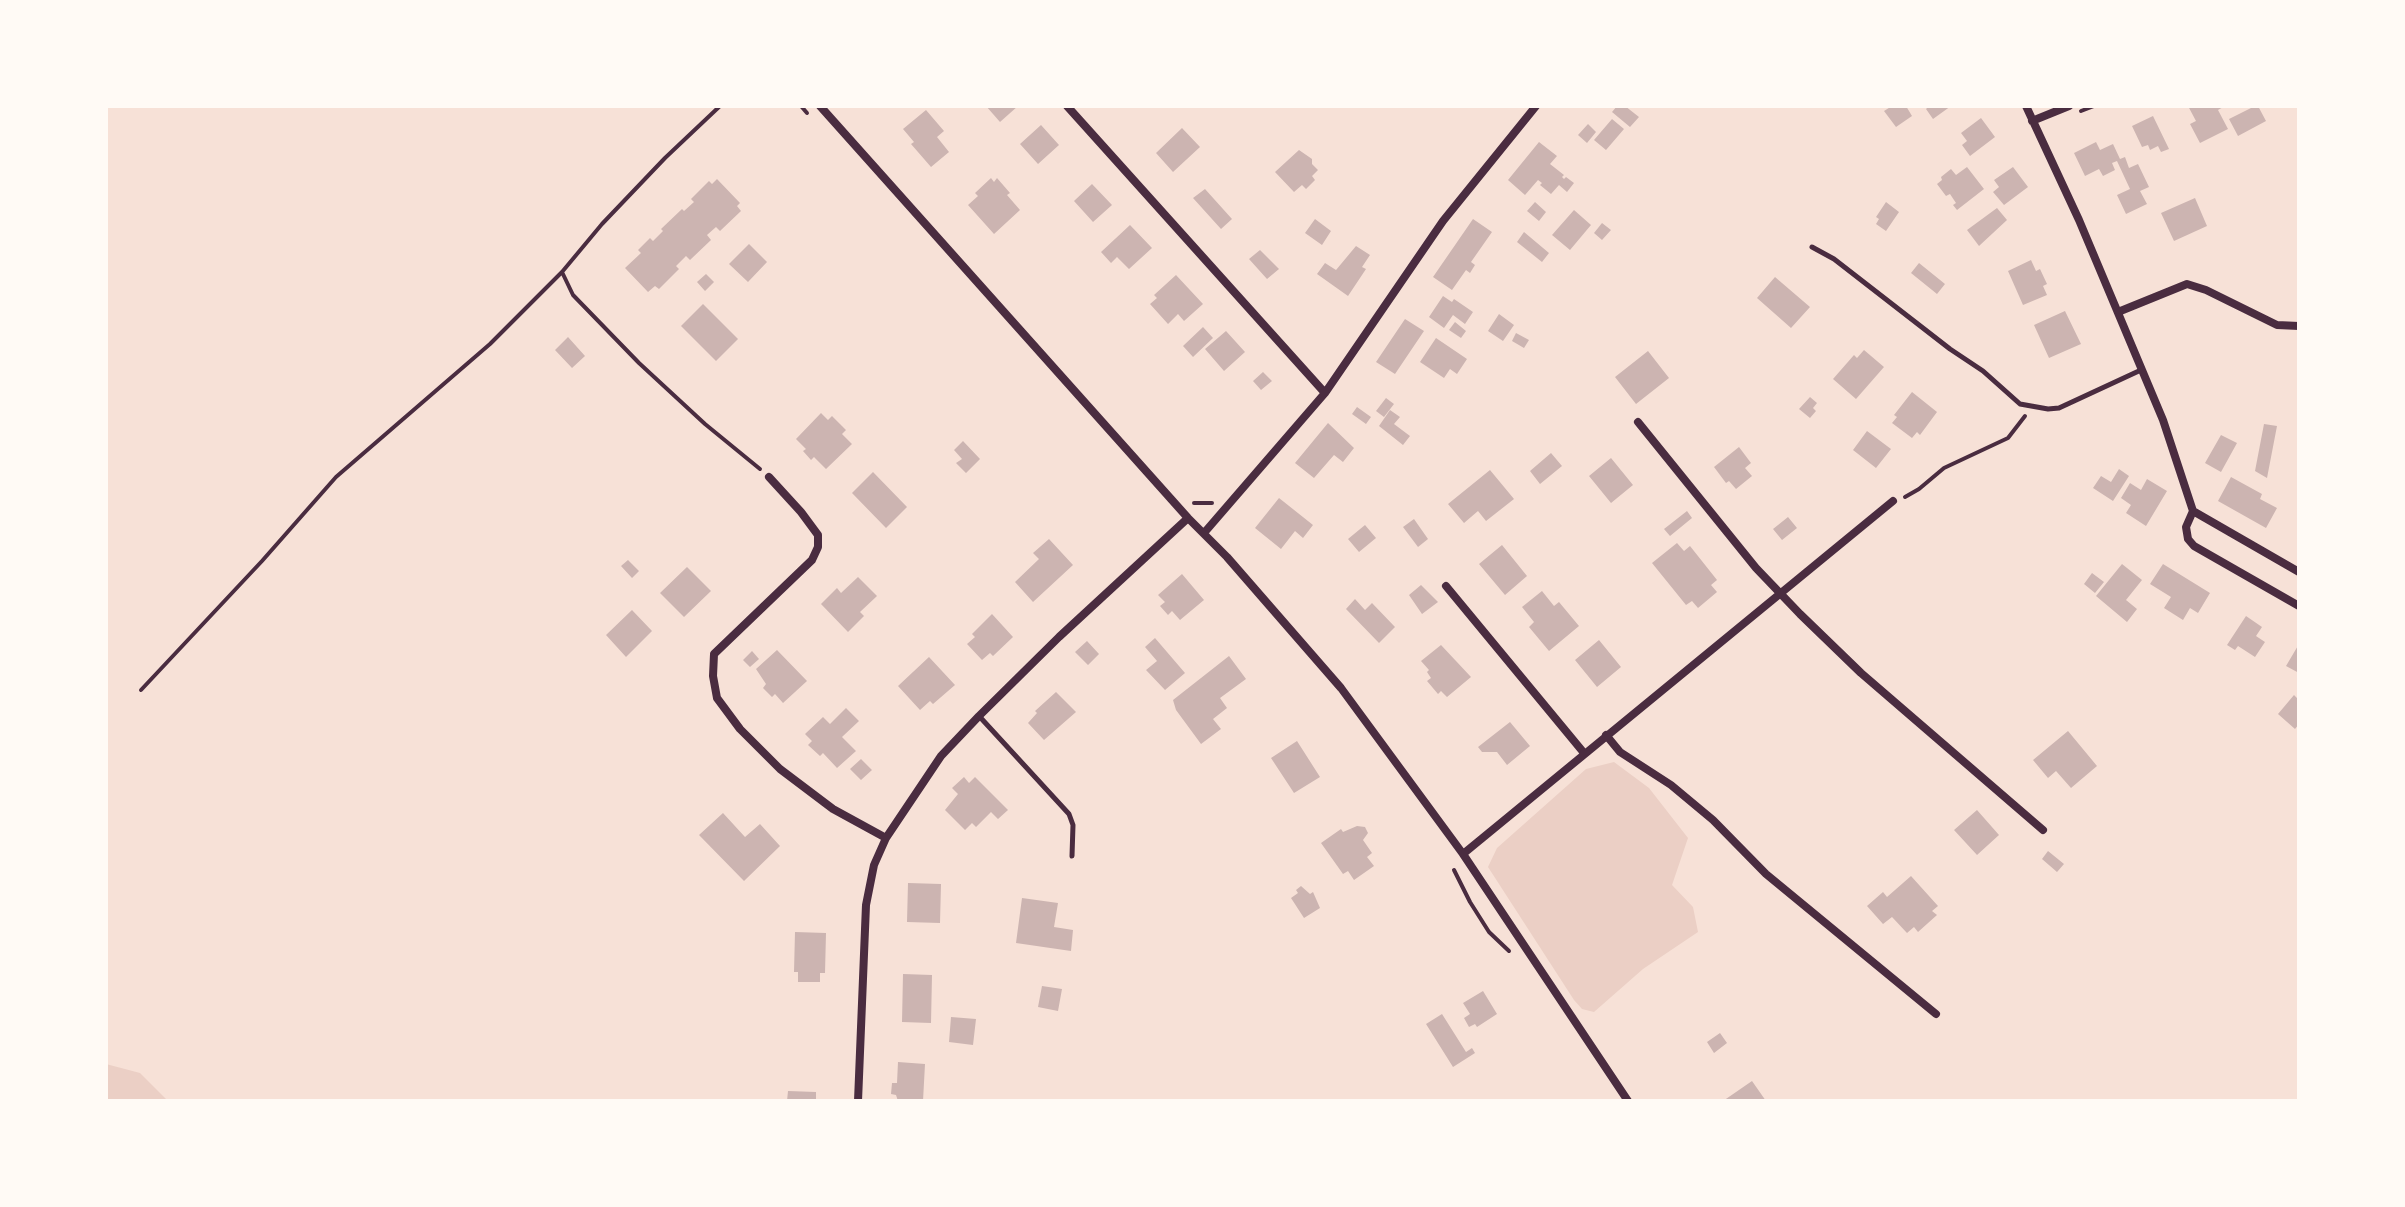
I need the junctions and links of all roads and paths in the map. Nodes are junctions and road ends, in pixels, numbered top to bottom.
1 (720, 106) edge
2 (820, 106) edge
3 (1067, 106) edge
4 (1536, 106) edge
5 (2026, 106) edge
6 (2069, 106) edge
7 (2032, 121) junction
8 (1812, 247) dead end
9 (562, 272) junction
10 (2118, 312) junction
11 (2299, 326) edge
12 (2141, 370) junction
13 (1325, 393) junction
14 (2031, 408) junction
15 (1638, 422) dead end
16 (769, 477) joint
17 (1190, 501) dead end
18 (1893, 501) joint
19 (1230, 503) junction
20 (2193, 511) junction
21 (1188, 518) junction
22 (1204, 533) junction
23 (2299, 572) edge
24 (1446, 586) dead end
25 (1780, 592) junction
26 (2299, 606) edge
27 (141, 690) dead end
28 (979, 716) junction
29 (1606, 735) junction
30 (1584, 753) junction
31 (2043, 830) dead end
32 (886, 838) junction
33 (1463, 854) junction
34 (1072, 856) dead end
35 (1452, 865) dead end
36 (1518, 961) dead end
37 (1936, 1014) dead end
38 (858, 1101) edge
39 (1628, 1101) edge

1 - 9 path
2 - 21 street
3 - 13 street
4 - 13 street
5 - 7 street
6 - 7 street
7 - 10 street
8 - 14 lane
9 - 16 path
9 - 27 path
10 - 11 street
10 - 12 street
12 - 14 lane
12 - 20 street
13 - 19 street
14 - 18 path
15 - 25 street
16 - 32 street
17 - 19 path
18 - 25 street
19 - 22 street
20 - 23 street
20 - 26 street
21 - 22 street
21 - 28 street
22 - 33 street
24 - 30 street
25 - 29 street
25 - 31 street
28 - 32 street
28 - 34 lane
29 - 30 street
29 - 37 street
30 - 33 street
32 - 38 street
33 - 39 street
35 - 36 path

